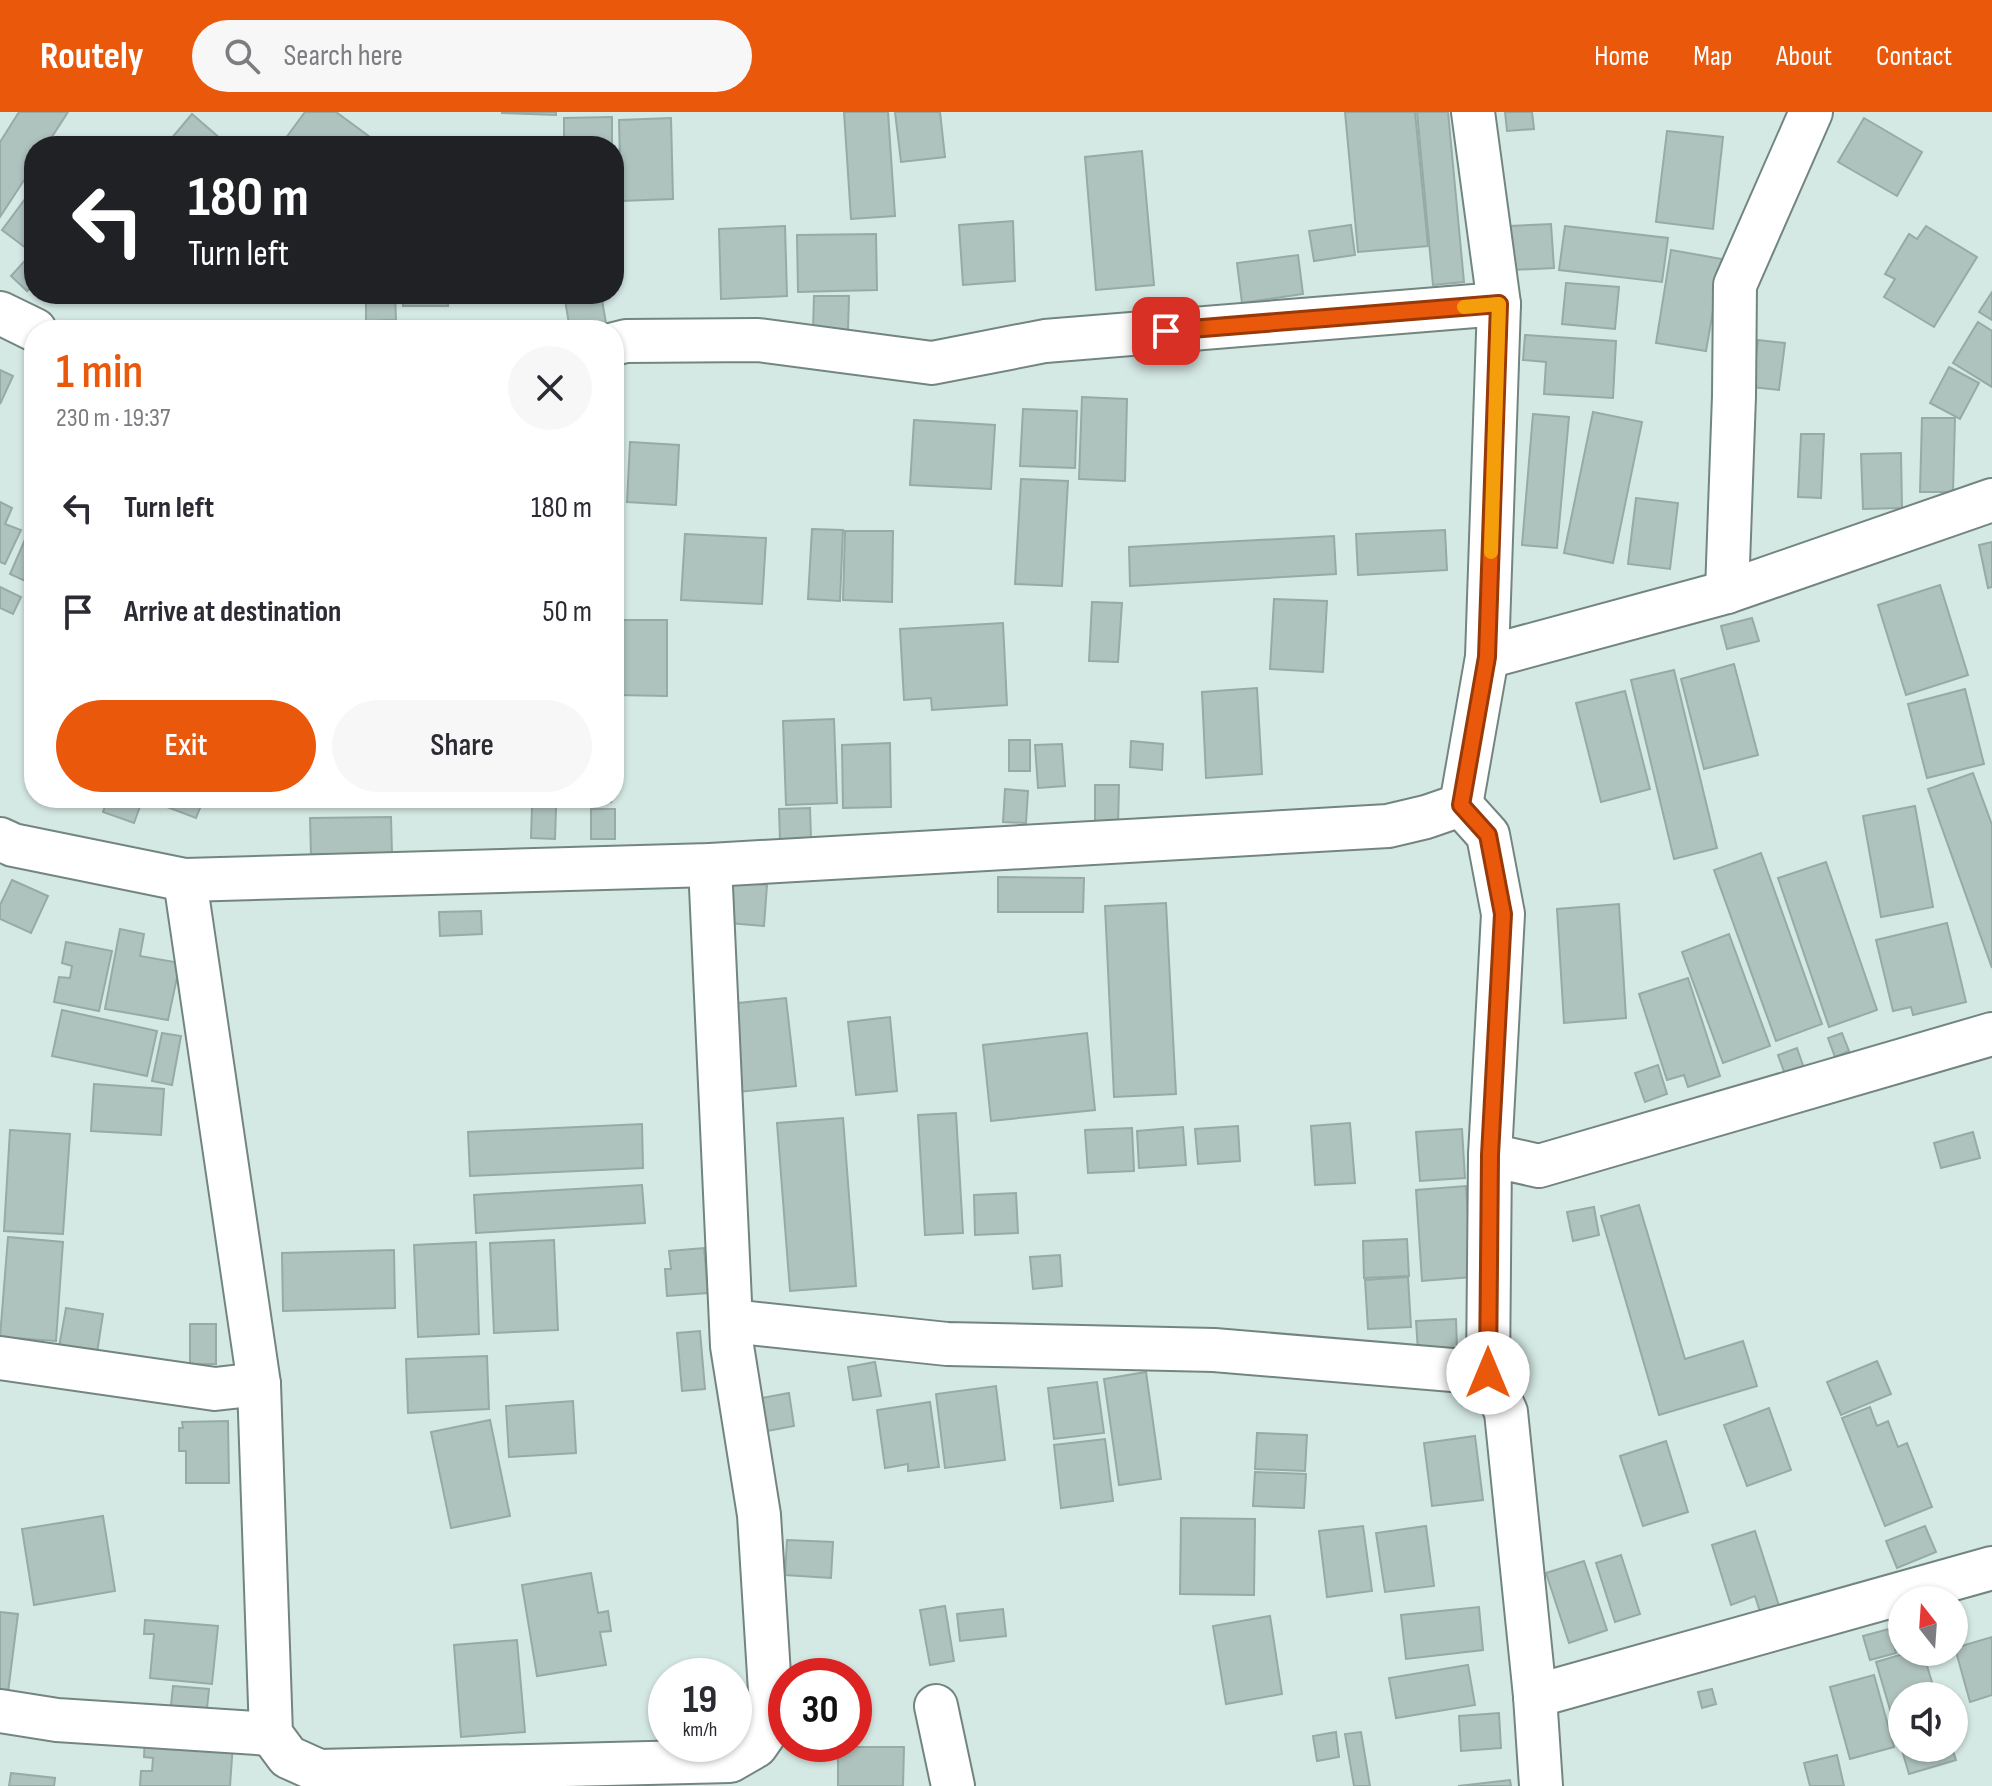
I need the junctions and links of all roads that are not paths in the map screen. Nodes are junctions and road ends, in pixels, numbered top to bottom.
1 (1473, 112) edge
2 (1811, 112) edge
3 (1499, 304) junction
4 (0, 313) edge
5 (24, 325) edge
6 (624, 342) edge
7 (1992, 500) edge
8 (1727, 592) junction
9 (1487, 657) junction
10 (1461, 805) junction
11 (0, 839) edge
12 (710, 865) junction
13 (185, 880) junction
14 (1992, 1034) edge
15 (1490, 1155) junction
16 (731, 1321) junction
17 (0, 1358) edge
18 (1488, 1373) junction
19 (259, 1384) junction
20 (1992, 1568) edge
21 (1535, 1696) junction
22 (936, 1706) dead end
23 (0, 1711) edge
24 (271, 1734) junction
25 (953, 1786) edge
26 (1541, 1786) edge

1 - 3 street
2 - 8 street
3 - 6 street
3 - 9 street
4 - 5 street
7 - 8 street
8 - 9 street
9 - 10 street
10 - 12 street
10 - 15 street
11 - 13 street
12 - 13 street
12 - 16 street
13 - 19 street
14 - 15 street
15 - 18 street
16 - 18 street
16 - 24 street
17 - 19 street
18 - 21 street
19 - 24 street
20 - 21 street
21 - 26 street
22 - 25 street
23 - 24 street

